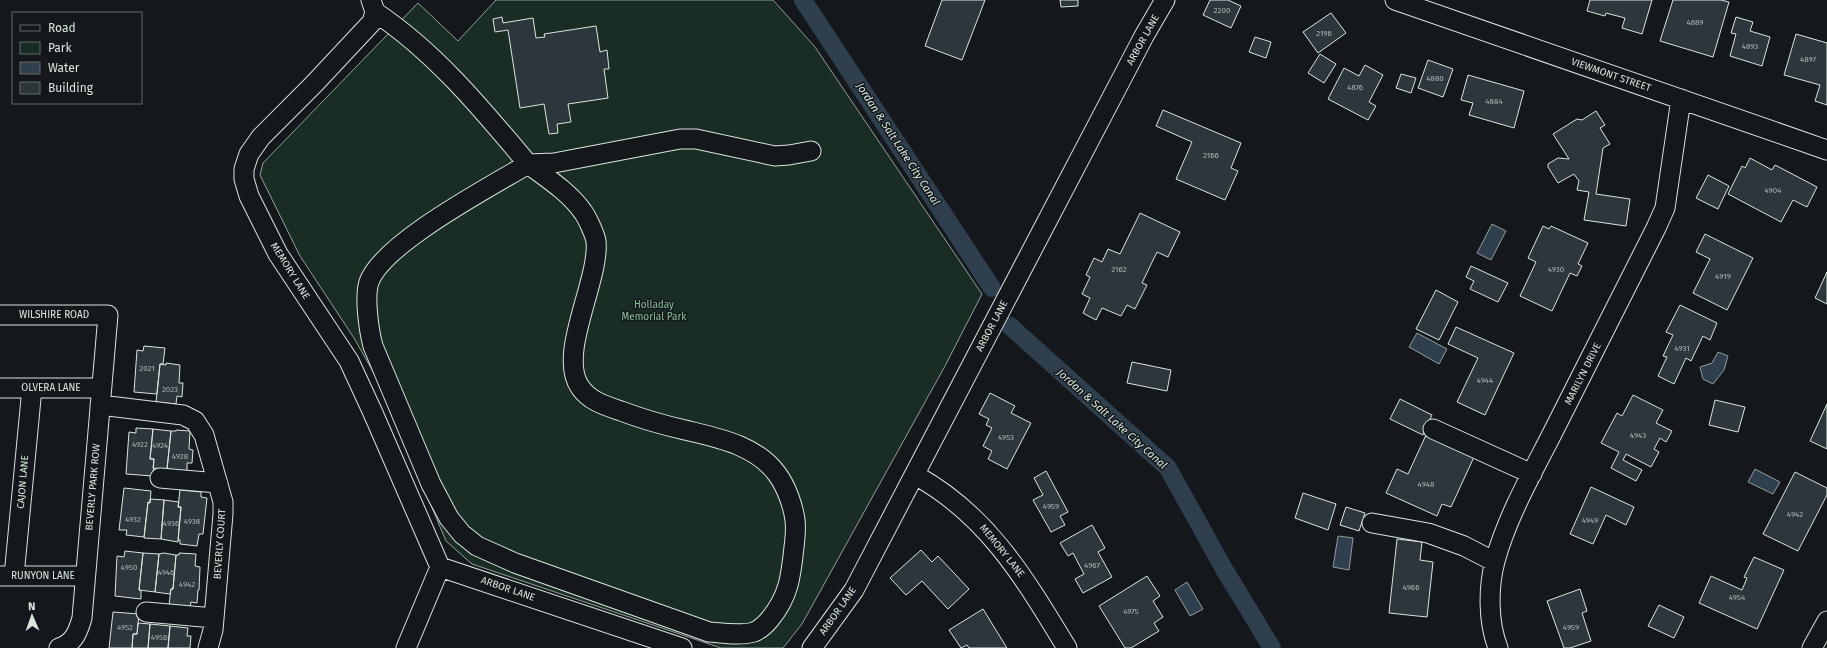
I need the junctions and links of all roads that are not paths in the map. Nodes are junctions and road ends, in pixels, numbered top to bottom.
1 (1165, 0) edge
2 (1395, 0) edge
3 (373, 6) edge
4 (1681, 99) junction
5 (1827, 150) edge
6 (811, 151) dead end
7 (528, 164) junction
8 (0, 315) edge
9 (108, 315) joint
10 (0, 388) edge
11 (32, 388) junction
12 (101, 396) junction
13 (196, 421) joint
14 (1433, 429) dead end
15 (915, 474) junction
16 (1532, 474) junction
17 (160, 478) dead end
18 (218, 483) junction
19 (1372, 523) dead end
20 (1495, 562) junction
21 (440, 567) junction
22 (7, 576) edge
23 (85, 576) junction
24 (146, 612) dead end
25 (214, 618) junction
26 (1827, 621) edge
27 (59, 648) edge
28 (208, 648) edge
29 (406, 648) edge
30 (682, 648) edge
31 (812, 648) edge
32 (1067, 648) edge
33 (1498, 648) edge
34 (1812, 648) edge

1 - 15 street, ARBOR LANE
2 - 4 street, VIEWMONT STREET
3 - 7 street
3 - 21 street, MEMORY LANE
4 - 5 street, VIEWMONT STREET
4 - 16 street, MARILYN DRIVE
6 - 7 street
7 - 7 street
8 - 9 street, WILSHIRE ROAD
9 - 12 street, BEVERLY PARK ROW
10 - 11 street, OLVERA LANE
11 - 12 street, OLVERA LANE
11 - 22 street, CAJON LANE
12 - 13 street, OLVERA LANE
12 - 23 street, BEVERLY PARK ROW
13 - 18 street, BEVERLY COURT
14 - 16 street
15 - 31 street, ARBOR LANE
15 - 32 street, MEMORY LANE
16 - 20 street, MARILYN DRIVE
17 - 18 street
18 - 25 street, BEVERLY COURT
19 - 20 street
20 - 33 street, MARILYN DRIVE
21 - 29 street
21 - 30 street, ARBOR LANE
22 - 23 street, RUNYON LANE
23 - 27 street, BEVERLY PARK ROW
24 - 25 street
25 - 28 street, BEVERLY COURT
26 - 34 street

